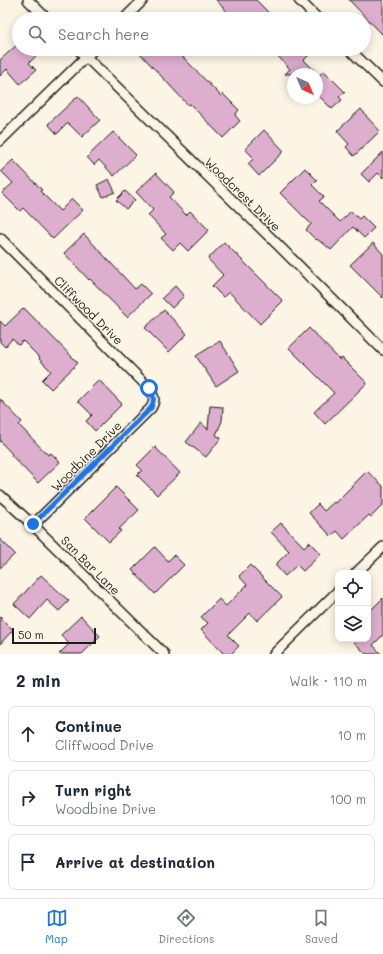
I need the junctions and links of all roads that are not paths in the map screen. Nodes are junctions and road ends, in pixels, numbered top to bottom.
1 (28, 0) edge
2 (143, 0) edge
3 (298, 0) edge
4 (40, 12) edge
5 (131, 12) edge
6 (311, 12) edge
7 (356, 56) edge
8 (86, 57) joint
9 (383, 82) edge
10 (0, 141) edge
11 (0, 238) edge
12 (383, 350) edge
13 (154, 402) joint
14 (0, 495) edge
15 (33, 524) junction
16 (383, 546) edge
17 (359, 570) edge
18 (335, 593) edge
19 (164, 654) edge
20 (274, 654) edge

1 - 4 street
2 - 5 street
3 - 6 street
7 - 9 street
8 - 10 street
8 - 12 street, Woodcrest Drive
11 - 13 street, Cliffwood Drive
13 - 15 street, Woodbine Drive
14 - 15 street, San Bar Lane
15 - 19 street, San Bar Lane
16 - 17 street
18 - 20 street

